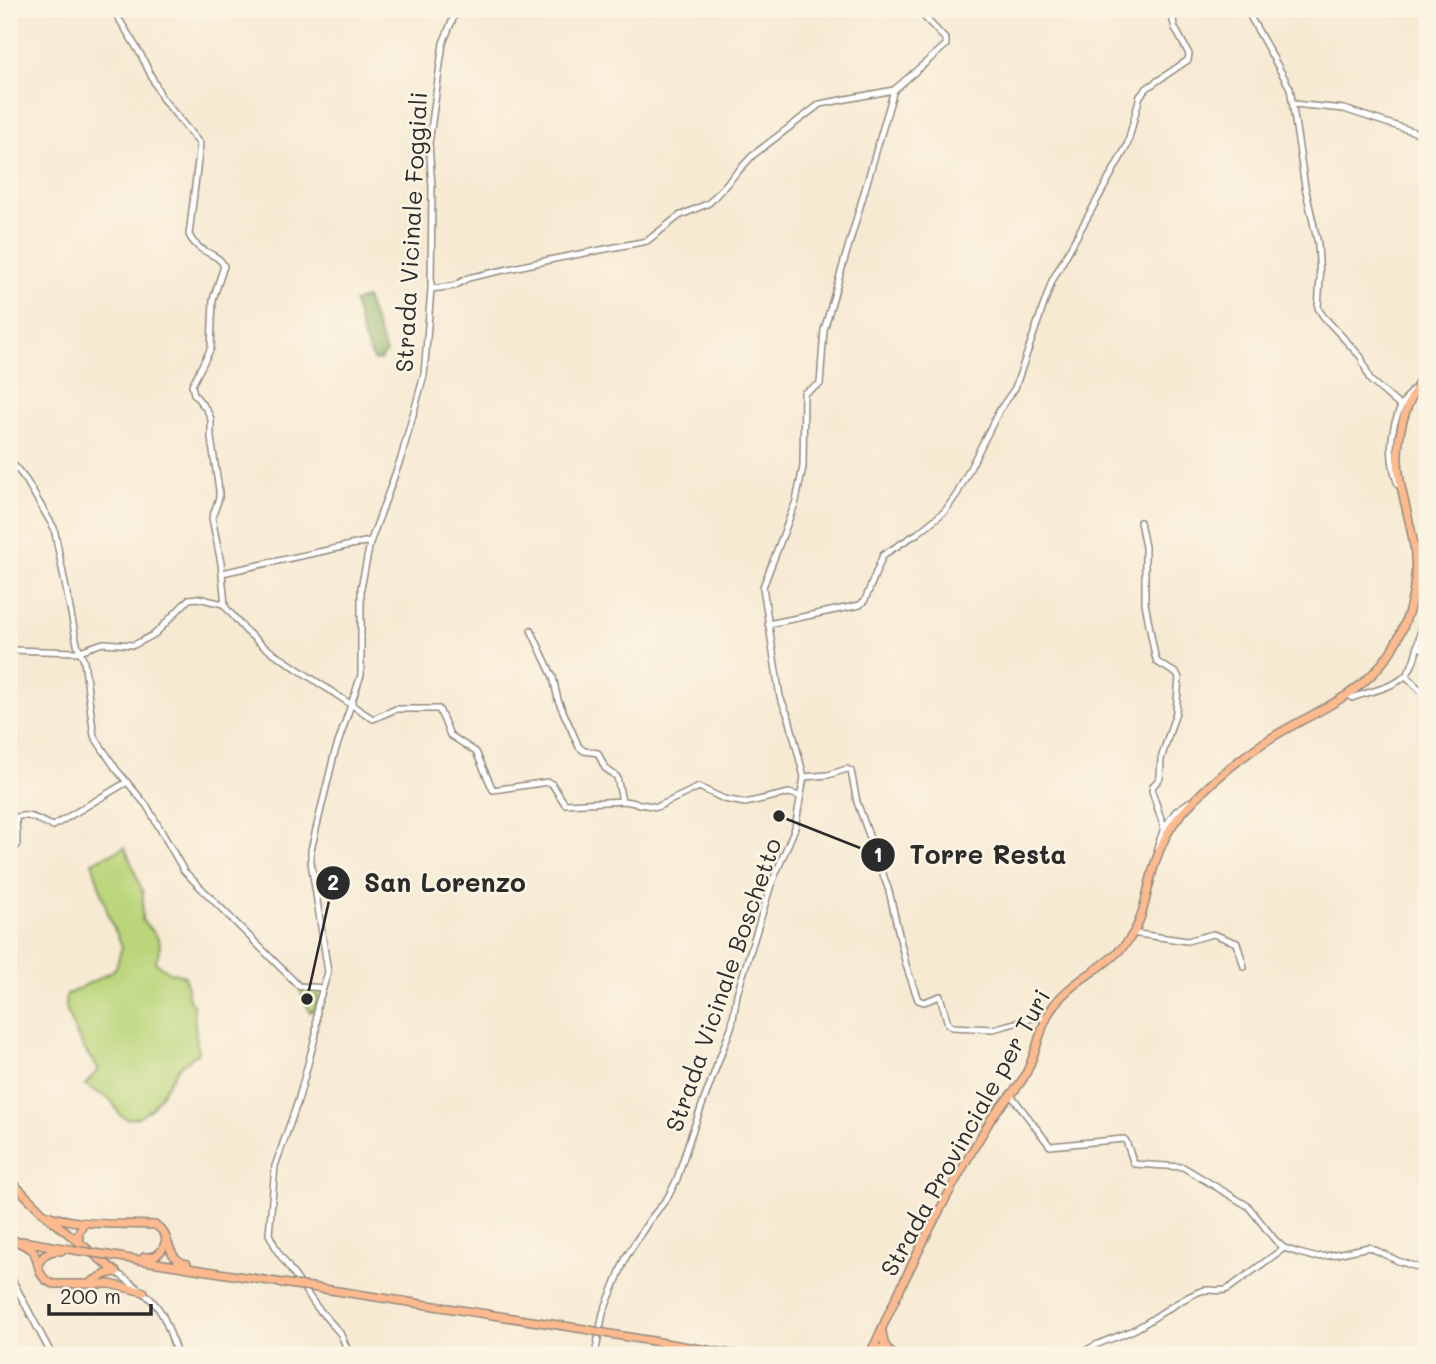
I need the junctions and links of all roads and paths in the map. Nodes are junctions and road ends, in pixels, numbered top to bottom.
1 (113, 9) edge
2 (457, 9) edge
3 (917, 9) edge
4 (1185, 9) edge
5 (1246, 9) edge
6 (894, 90) junction
7 (1293, 104) junction
8 (1427, 136) edge
9 (431, 289) junction
10 (1427, 368) edge
11 (1417, 385) junction
12 (1400, 406) junction
13 (9, 459) edge
14 (1401, 489) junction
15 (1140, 522) dead end
16 (370, 543) junction
17 (222, 573) junction
18 (1423, 596) dead end
19 (225, 606) junction
20 (768, 624) junction
21 (531, 630) dead end
22 (1417, 646) junction
23 (9, 650) edge
24 (79, 650) junction
25 (1427, 651) edge
26 (1406, 676) junction
27 (1349, 695) junction
28 (1427, 697) edge
29 (352, 706) junction
30 (804, 778) junction
31 (127, 782) junction
32 (800, 796) junction
33 (622, 801) junction
34 (1193, 802) junction
35 (1164, 828) junction
36 (1158, 854) junction
37 (9, 858) edge
38 (1138, 934) dead end
39 (1244, 967) dead end
40 (323, 988) junction
41 (1047, 1020) junction
42 (1011, 1095) junction
43 (9, 1180) edge
44 (44, 1214) junction
45 (82, 1223) junction
46 (63, 1231) junction
47 (167, 1238) junction
48 (10, 1239) edge
49 (76, 1248) junction
50 (1284, 1248) junction
51 (95, 1256) junction
52 (126, 1257) junction
53 (38, 1264) junction
54 (200, 1269) junction
55 (1427, 1270) edge
56 (116, 1272) junction
57 (9, 1274) edge
58 (99, 1278) junction
59 (298, 1283) junction
60 (86, 1284) junction
61 (110, 1284) junction
62 (145, 1292) junction
63 (883, 1325) junction
64 (872, 1351) edge
65 (890, 1354) edge
66 (52, 1355) edge
67 (177, 1355) edge
68 (350, 1355) edge
69 (595, 1355) edge
70 (737, 1355) edge
71 (1080, 1355) edge

1 - 17 street
2 - 9 street, Strada Vicinale Foggiali
3 - 6 street
4 - 20 street
5 - 7 street
6 - 9 street
6 - 20 street, Strada Vicinale Boschetto
7 - 8 street
7 - 12 street
9 - 16 street, Strada Vicinale Foggiali
10 - 11 main road, Strada Provinciale per Turi
11 - 12 street
11 - 14 main road, Strada Provinciale per Turi
12 - 14 street
13 - 24 street
14 - 27 main road, Strada Provinciale per Turi
15 - 35 street
16 - 17 street
16 - 29 street, Strada Vicinale Foggiali
17 - 19 street
18 - 22 street
19 - 24 street
19 - 29 street
20 - 30 street, Strada Vicinale Boschetto
21 - 33 street
22 - 25 street
22 - 26 street
23 - 24 street
24 - 31 street
26 - 27 street
26 - 28 street
27 - 34 main road, Strada Provinciale per Turi
29 - 33 street
29 - 40 street, Strada Vicinale Foggiali
30 - 32 street, Strada Vicinale Boschetto
30 - 41 street
31 - 37 street
31 - 40 street
32 - 33 street
32 - 69 street, Strada Vicinale Boschetto
34 - 35 street
34 - 36 main road, Strada Provinciale per Turi
35 - 36 street
36 - 41 main road, Strada Provinciale per Turi
38 - 39 street
40 - 59 street, Strada Vicinale Foggiali
41 - 42 main road, Strada Provinciale per Turi
42 - 50 street
42 - 63 main road, Strada Provinciale per Turi
43 - 44 main road
44 - 45 main road
44 - 46 main road
45 - 46 main road
45 - 47 main road
45 - 49 main road
46 - 49 main road
47 - 52 main road
47 - 54 main road
48 - 49 main road
48 - 53 main road
49 - 51 main road
49 - 52 main road, bridge
49 - 53 main road
50 - 55 street
50 - 71 street
51 - 56 main road
51 - 58 main road
52 - 54 main road
53 - 60 main road
54 - 59 main road
56 - 58 main road
56 - 61 main road
56 - 62 street
57 - 66 street
58 - 60 main road
59 - 68 street, Strada Vicinale Foggiali
59 - 70 main road, bridge
60 - 61 main road
61 - 62 main road
62 - 67 street
63 - 64 main road, Strada Provinciale per Turi
63 - 65 main road
64 - 65 main road

